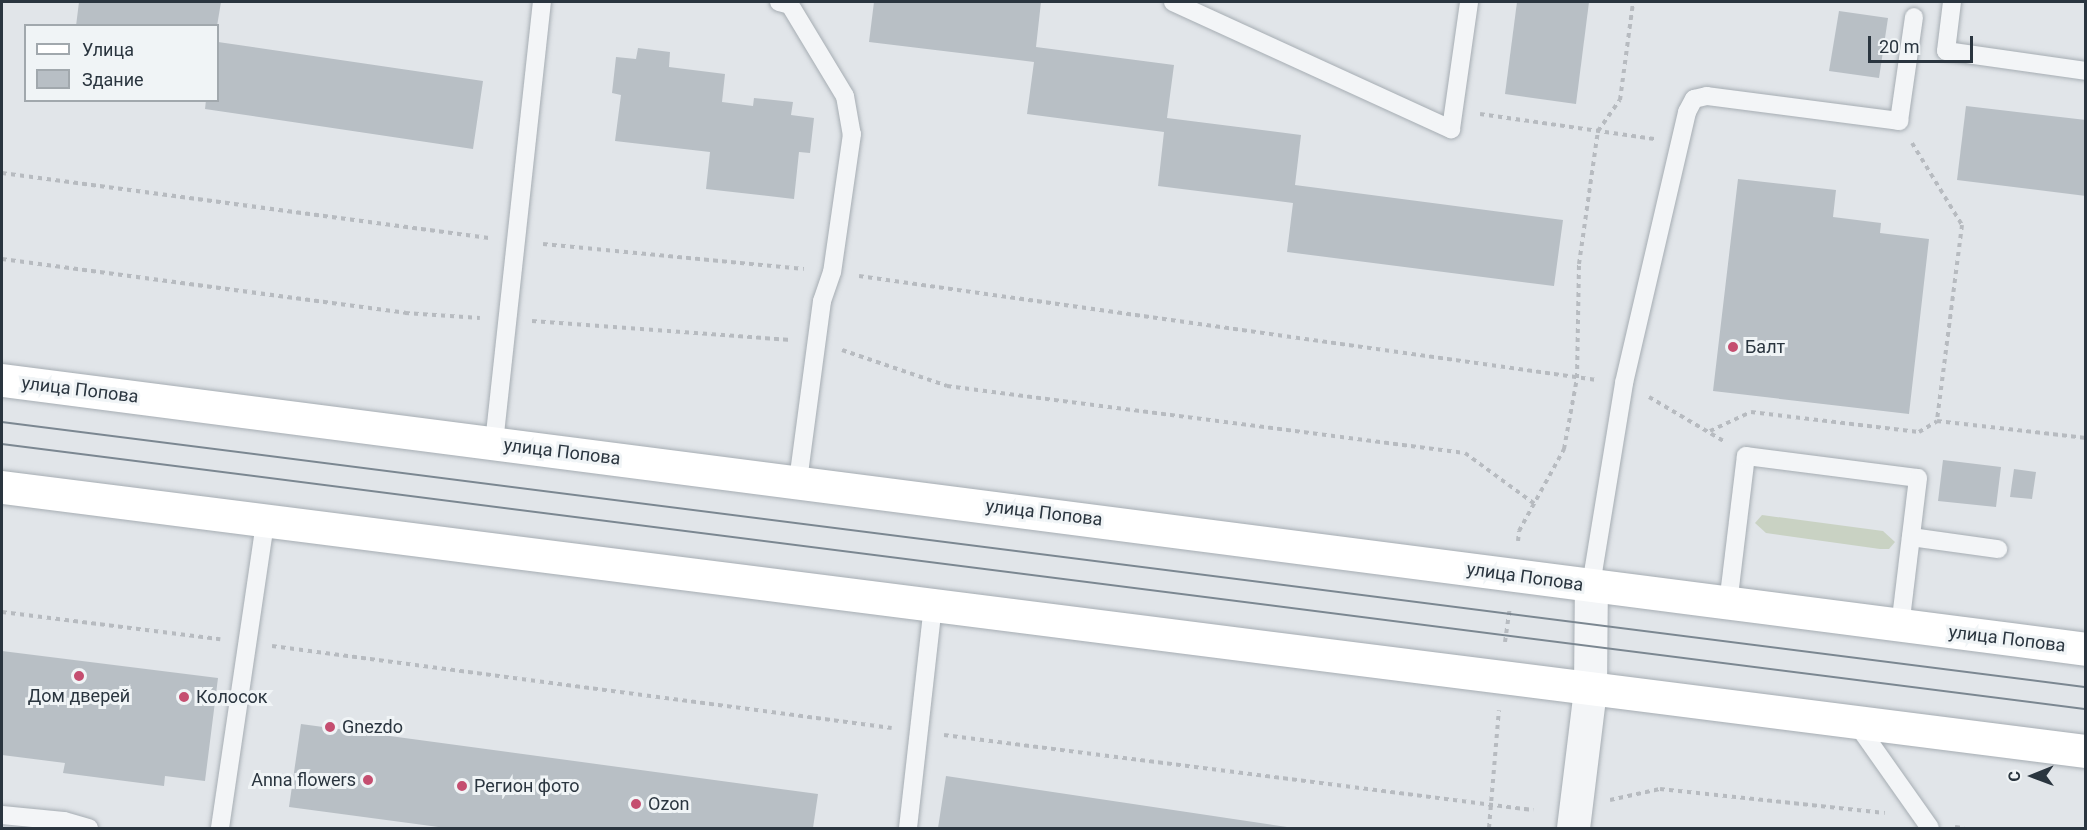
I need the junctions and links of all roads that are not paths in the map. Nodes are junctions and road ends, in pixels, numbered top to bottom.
1 (542, 2) edge
2 (779, 2) edge
3 (1173, 2) edge
4 (1469, 2) edge
5 (1952, 2) edge
6 (1914, 17) dead end
7 (2085, 71) edge
8 (2, 380) edge
9 (494, 443) junction
10 (798, 481) junction
11 (2, 487) edge
12 (265, 522) junction
13 (1911, 537) junction
14 (1998, 549) dead end
15 (1591, 585) junction
16 (1728, 604) junction
17 (933, 606) junction
18 (1900, 626) junction
19 (2085, 649) edge
20 (1590, 690) junction
21 (1856, 723) junction
22 (2085, 751) edge
23 (2, 815) edge
24 (64, 825) edge
25 (1927, 825) edge
26 (89, 828) edge
27 (220, 828) edge
28 (908, 828) edge
29 (1573, 828) edge

1 - 9 lane
2 - 10 lane
3 - 4 lane
5 - 7 lane
6 - 15 lane
8 - 9 main road, улица Попова
9 - 10 main road, улица Попова
10 - 15 main road, улица Попова
11 - 12 main road
12 - 17 main road
12 - 27 lane
13 - 14 lane
13 - 16 lane
13 - 18 lane
15 - 16 main road, улица Попова
15 - 20 street
16 - 18 main road, улица Попова
17 - 20 main road
17 - 28 lane
18 - 19 main road, улица Попова
20 - 21 main road
20 - 29 street
21 - 22 main road
21 - 25 lane
23 - 24 lane
24 - 26 lane

